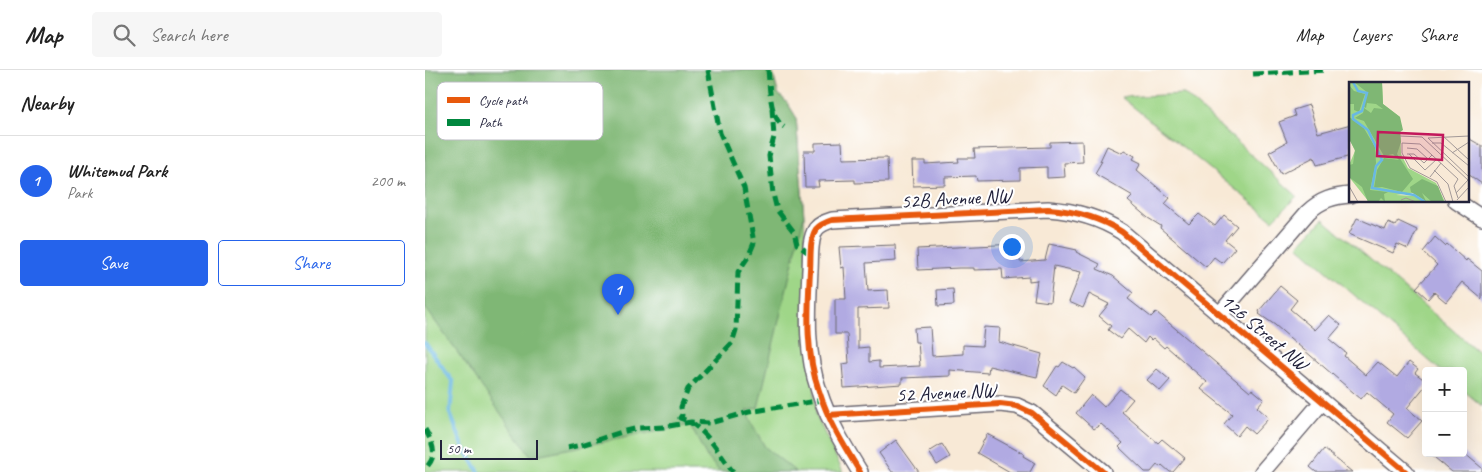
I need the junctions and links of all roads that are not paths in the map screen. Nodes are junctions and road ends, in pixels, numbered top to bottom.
1 (1349, 195) edge
2 (1458, 202) edge
3 (1482, 218) edge
4 (1101, 220) joint
5 (1219, 314) junction
6 (1322, 402) junction
7 (828, 415) junction
8 (860, 472) edge
9 (1103, 472) edge
10 (1262, 472) edge
11 (1406, 472) edge

1 - 5 street
2 - 3 street
4 - 5 street, 126 Street NW
4 - 7 street, 52B Avenue NW
5 - 6 street, 126 Street NW
6 - 10 street
6 - 11 street, 126 Street NW
7 - 8 street
7 - 9 street, 52 Avenue NW

